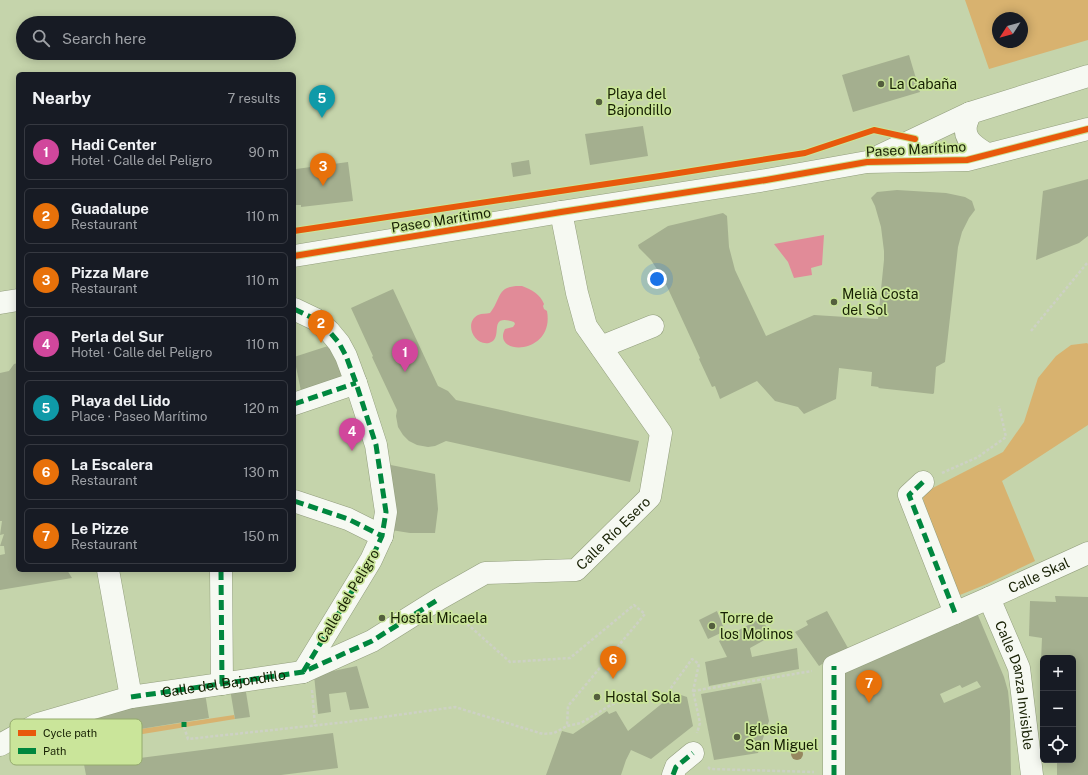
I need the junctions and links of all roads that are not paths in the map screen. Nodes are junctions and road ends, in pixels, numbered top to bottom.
1 (1088, 76) edge
2 (970, 113) junction
3 (1088, 129) edge
4 (987, 154) junction
5 (867, 162) junction
6 (561, 212) junction
7 (296, 256) edge
8 (16, 300) edge
9 (0, 303) edge
10 (296, 310) edge
11 (653, 326) dead end
12 (601, 347) junction
13 (356, 383) junction
14 (296, 403) edge
15 (923, 482) road end
16 (296, 502) edge
17 (382, 536) junction
18 (1088, 553) edge
19 (108, 572) edge
20 (221, 572) edge
21 (989, 598) junction
22 (439, 599) joint
23 (955, 613) junction
24 (307, 681) junction
25 (222, 684) junction
26 (131, 697) junction
27 (55, 719) edge
28 (10, 739) edge
29 (0, 745) edge
30 (693, 753) road end
31 (834, 774) edge
32 (673, 775) edge
33 (1032, 775) edge

1 - 2 street, Paseo Marítimo
2 - 4 street, Paseo Marítimo
2 - 5 street, Paseo Marítimo
3 - 4 street, Paseo Marítimo
4 - 5 street, Paseo Marítimo
5 - 6 street, Paseo Marítimo
6 - 7 street, Paseo Marítimo
6 - 12 street, Calle Río Esero
8 - 9 street
10 - 13 street, Calle del Peligro
11 - 12 street
12 - 22 street, Calle Río Esero
13 - 14 street
13 - 17 street, Calle del Peligro
15 - 23 street
16 - 17 street
17 - 24 street, Calle del Peligro
18 - 21 street, Calle Skal
19 - 26 street
20 - 25 street
21 - 23 street, Calle Skal
21 - 33 street, Calle Danza Invisible
22 - 24 street, Calle del Bajondillo
23 - 31 street, Calle Skal
24 - 25 street, Calle del Bajondillo
25 - 26 street, Calle del Bajondillo
26 - 27 street, Calle del Bajondillo
28 - 29 street, Calle del Bajondillo
30 - 32 street

